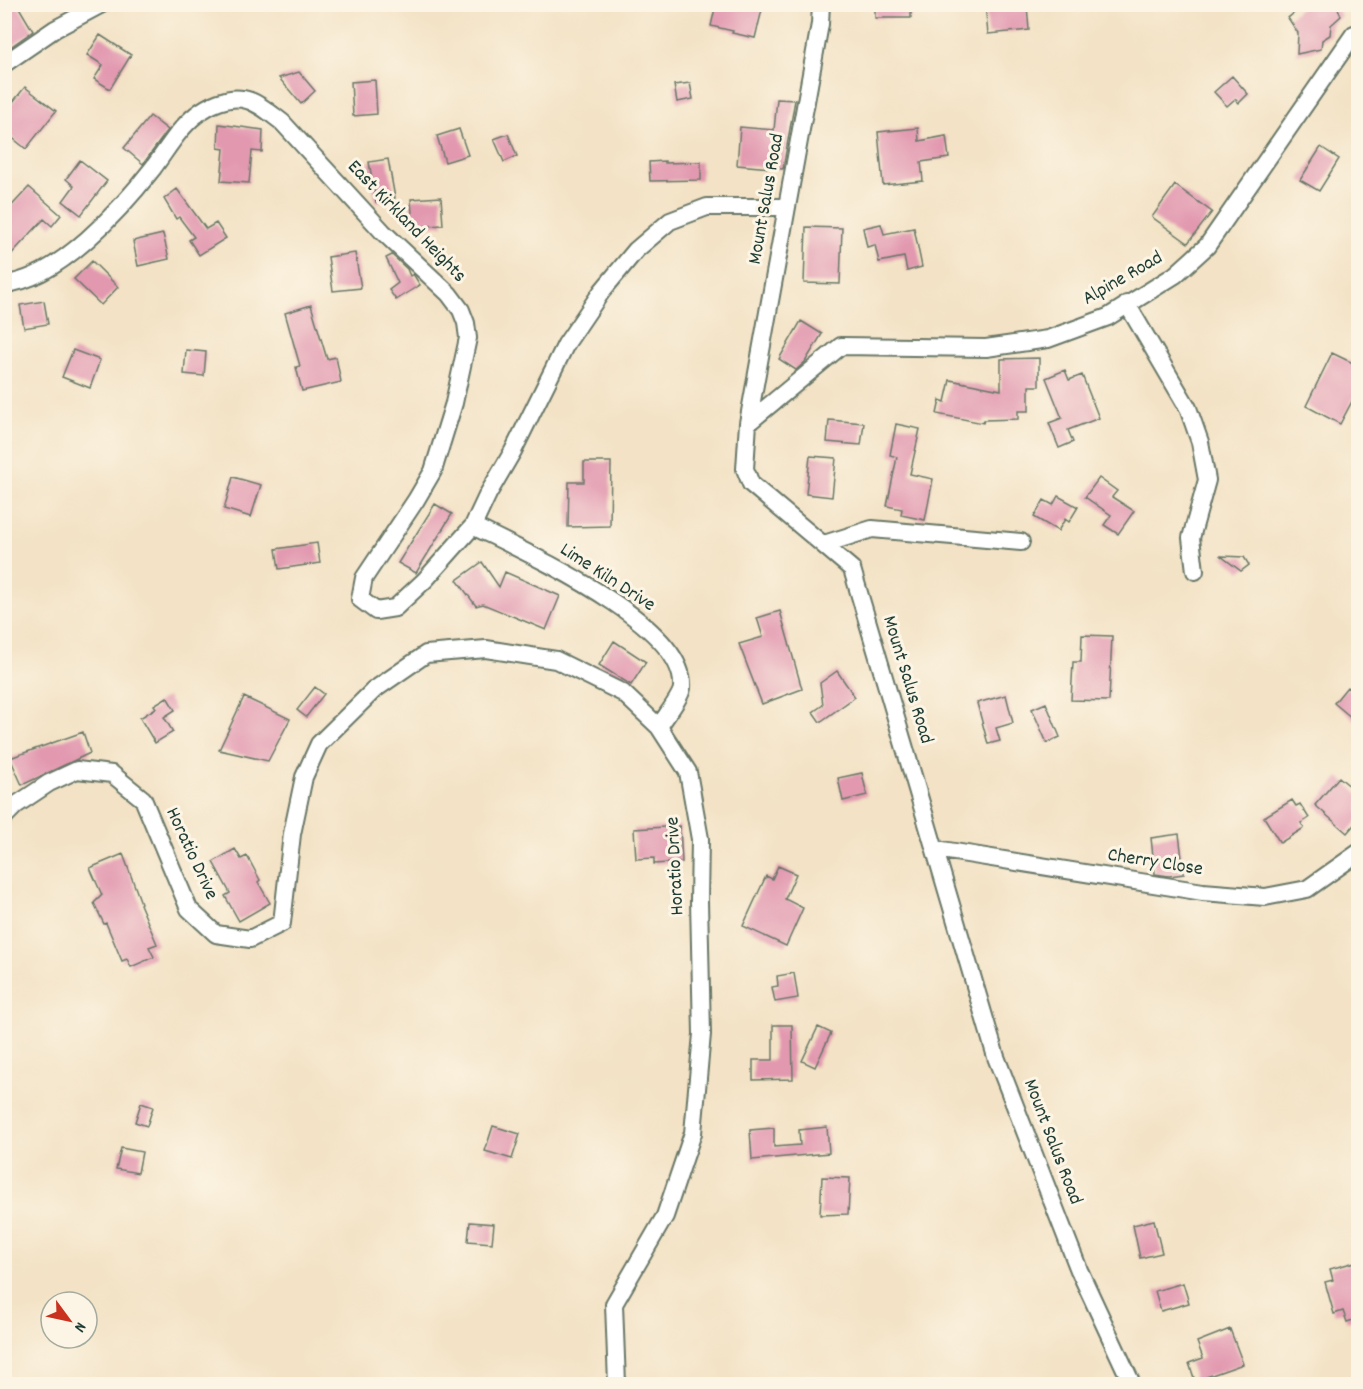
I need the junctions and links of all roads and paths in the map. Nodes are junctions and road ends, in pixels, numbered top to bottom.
1 (102, 4) edge
2 (822, 4) edge
3 (1359, 33) edge
4 (4, 64) edge
5 (787, 207) junction
6 (4, 284) edge
7 (1127, 304) junction
8 (748, 423) junction
9 (473, 526) junction
10 (1021, 542) dead end
11 (824, 544) junction
12 (1195, 571) dead end
13 (659, 727) junction
14 (4, 817) edge
15 (936, 849) junction
16 (1359, 853) edge
17 (617, 1384) edge
18 (1132, 1384) edge

1 - 4 street
2 - 5 street, Mount Salus Road
3 - 7 street, Alpine Road
5 - 8 street, Mount Salus Road
5 - 9 street, East Kirkland Heights
6 - 9 street, East Kirkland Heights
7 - 8 street, Alpine Road
7 - 12 street
8 - 11 street, Mount Salus Road
9 - 13 street, Lime Kiln Drive
10 - 11 street
11 - 15 street, Mount Salus Road
13 - 14 street, Horatio Drive
13 - 17 street, Horatio Drive
15 - 16 street, Cherry Close
15 - 18 street, Mount Salus Road

